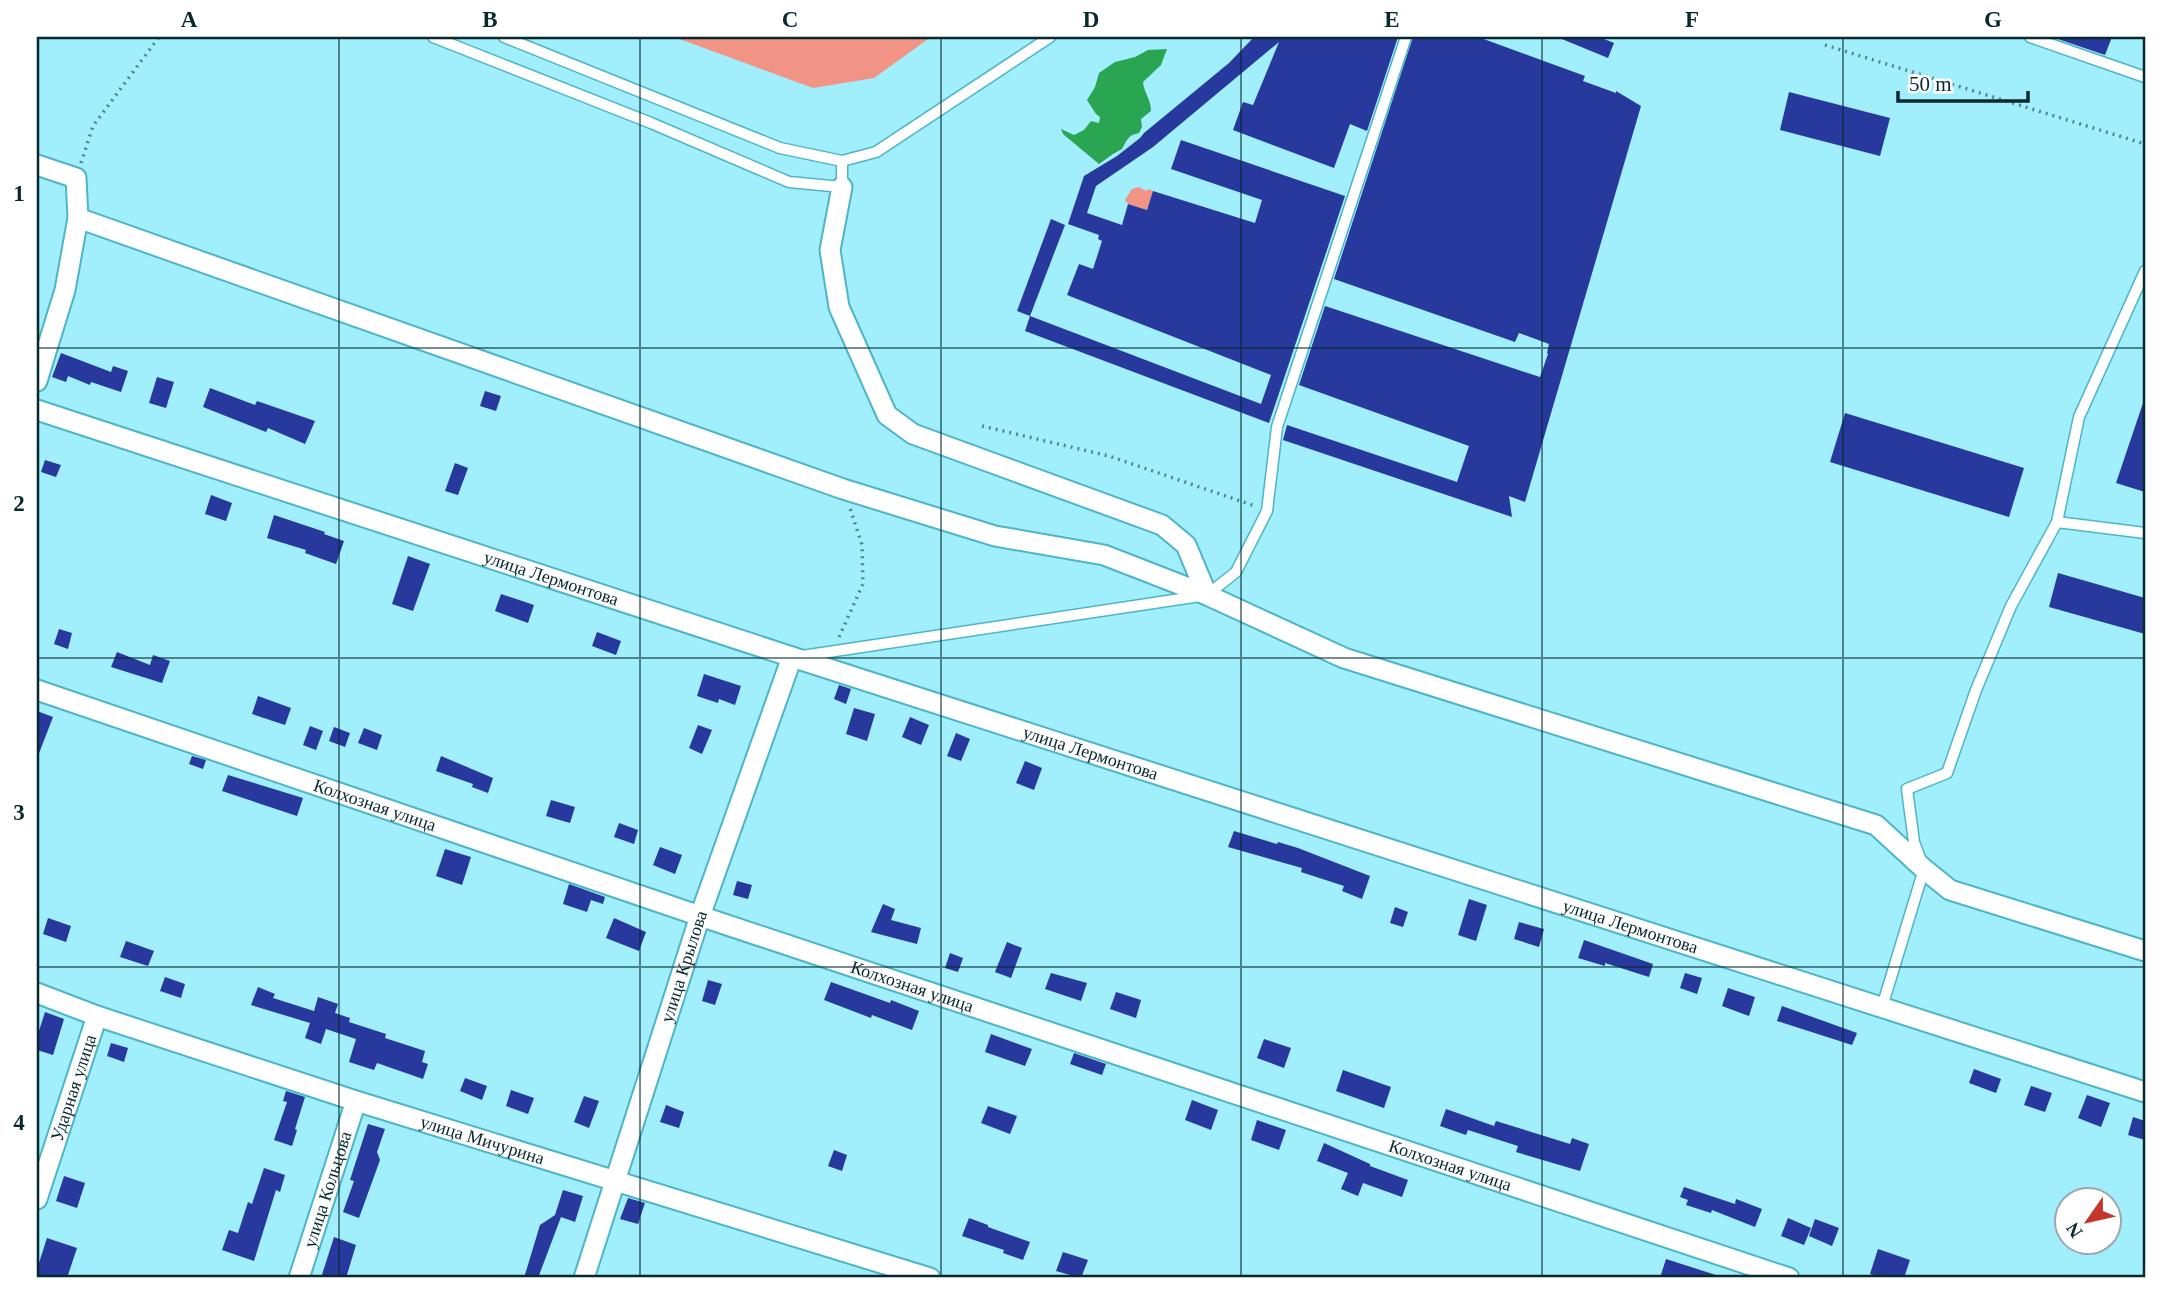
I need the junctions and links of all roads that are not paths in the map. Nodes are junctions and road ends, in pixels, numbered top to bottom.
1 (433, 37) edge
2 (504, 37) edge
3 (1050, 37) edge
4 (1406, 37) edge
5 (2030, 37) edge
6 (2145, 77) edge
7 (842, 161) junction
8 (37, 165) edge
9 (842, 187) junction
10 (78, 218) junction
11 (2145, 271) edge
12 (37, 381) edge
13 (37, 410) edge
14 (2057, 522) junction
15 (2145, 533) edge
16 (1207, 595) junction
17 (792, 657) junction
18 (37, 690) edge
19 (1924, 869) junction
20 (700, 916) junction
21 (2145, 951) edge
22 (37, 993) edge
23 (1882, 1007) junction
24 (97, 1016) junction
25 (2145, 1093) edge
26 (356, 1101) junction
27 (616, 1181) junction
28 (37, 1199) edge
29 (877, 1270) edge
30 (299, 1278) edge
31 (584, 1278) edge
32 (930, 1278) edge
33 (1789, 1278) edge

1 - 9 lane
2 - 7 lane
3 - 7 lane
4 - 16 lane
5 - 6 lane
7 - 9 lane
8 - 10 street
9 - 16 street
10 - 12 street
10 - 16 street
11 - 14 lane
13 - 17 street, улица Лермонтова
14 - 15 lane
14 - 19 lane
16 - 17 lane
16 - 19 street
17 - 20 street, улица Крылова
17 - 23 street, улица Лермонтова
18 - 20 street, Колхозная улица
19 - 21 street
19 - 23 lane
20 - 27 street, улица Крылова
20 - 33 street, Колхозная улица
22 - 24 street, улица Мичурина
23 - 25 street, улица Лермонтова
24 - 26 street, улица Мичурина
24 - 28 street, Ударная улица
26 - 27 street, улица Мичурина
26 - 30 street, улица Кольцова
27 - 29 street, улица Мичурина
27 - 31 street, улица Крылова
29 - 32 street, улица Мичурина

